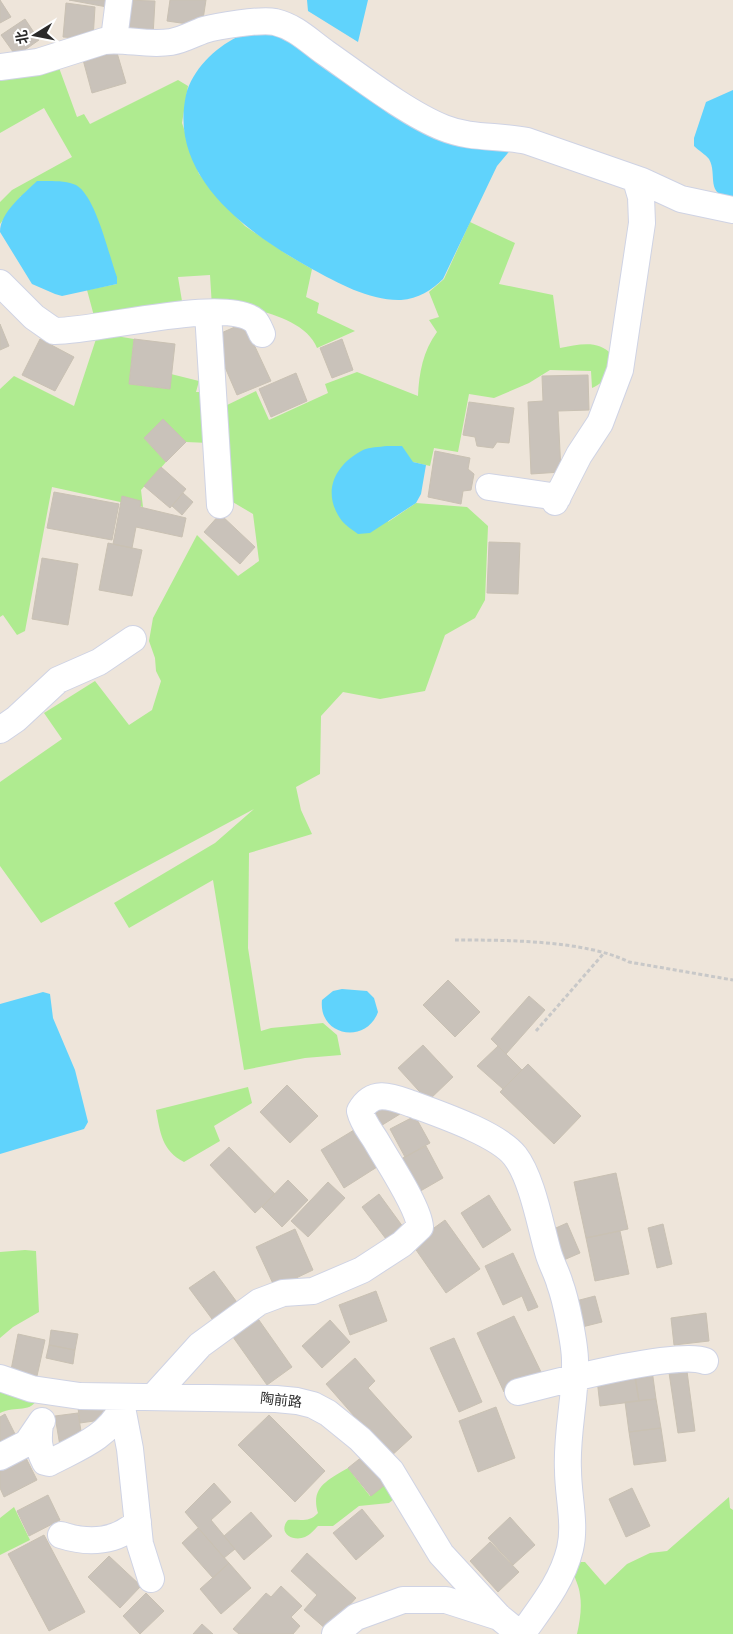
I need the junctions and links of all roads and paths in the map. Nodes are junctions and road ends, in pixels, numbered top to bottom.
1 (119, 0) edge
2 (114, 39) junction
3 (0, 67) edge
4 (636, 180) junction
5 (733, 210) edge
6 (0, 283) edge
7 (208, 314) junction
8 (262, 334) dead end
9 (489, 487) dead end
10 (220, 505) dead end
11 (133, 639) dead end
12 (0, 730) edge
13 (455, 940) dead end
14 (604, 953) junction
15 (733, 980) edge
16 (536, 1031) dead end
17 (705, 1361) dead end
18 (0, 1378) edge
19 (575, 1378) junction
20 (518, 1392) dead end
21 (153, 1398) junction
22 (121, 1403) junction
23 (46, 1412) junction
24 (0, 1457) edge
25 (138, 1522) junction
26 (61, 1535) dead end
27 (150, 1579) dead end
28 (499, 1617) junction
29 (335, 1634) edge
30 (521, 1634) edge

1 - 2 street
2 - 3 street
2 - 4 street
4 - 5 street
4 - 9 street
6 - 7 street
7 - 8 street
7 - 10 street
11 - 12 street
13 - 14 path
14 - 15 path
14 - 16 path
17 - 19 street
18 - 23 street, 陶前路
19 - 20 street
19 - 21 street
19 - 30 street
21 - 22 street, 陶前路
21 - 28 street, 陶前路
22 - 23 street, 陶前路
22 - 23 street
22 - 25 street
23 - 24 street
25 - 26 street
25 - 27 street
28 - 29 street
28 - 30 street, 陶前路

